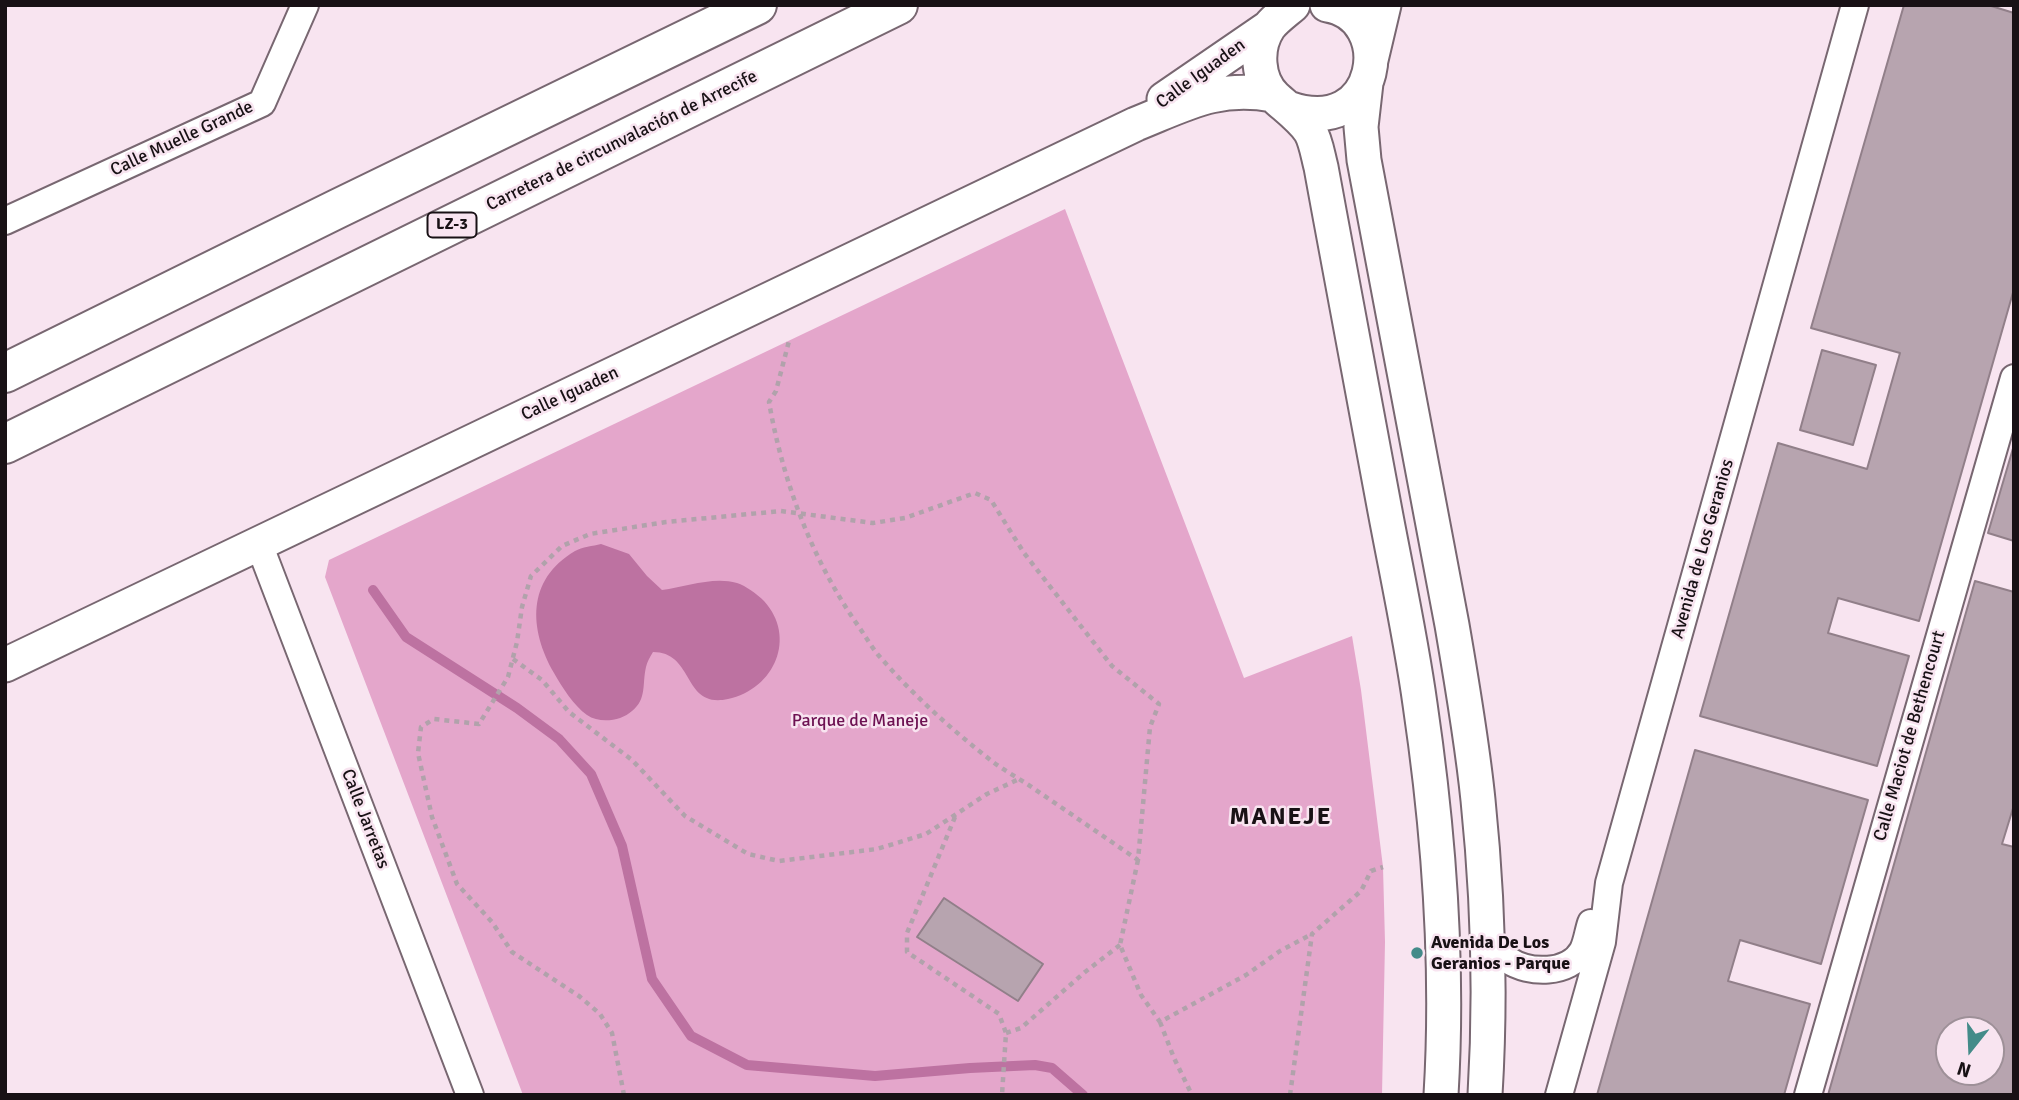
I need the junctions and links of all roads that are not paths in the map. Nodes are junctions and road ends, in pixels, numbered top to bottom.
1 (305, 5) edge
2 (757, 5) edge
3 (898, 5) edge
4 (1327, 5) edge
5 (1384, 5) edge
6 (1856, 5) edge
7 (1286, 13) edge
8 (1369, 72) junction
9 (1281, 102) junction
10 (1136, 124) junction
11 (5, 221) edge
12 (5, 373) edge
13 (2014, 378) edge
14 (5, 444) edge
15 (259, 544) junction
16 (5, 665) edge
17 (1609, 883) junction
18 (1487, 934) junction
19 (470, 1095) edge
20 (1441, 1095) edge
21 (1485, 1095) edge
22 (1559, 1095) edge
23 (1808, 1095) edge

1 - 11 street, Calle Muelle Grande
2 - 12 highway
3 - 14 highway, Carretera de circunvalación de Arrecife / LZ-3
4 - 8 street
5 - 8 street
6 - 17 street, Avenida de Los Geranios
7 - 9 street
7 - 10 street, Calle Iguaden
8 - 9 street, Calle Iguaden
8 - 18 street
9 - 10 street, Calle Iguaden
9 - 20 street
10 - 15 street, Calle Iguaden
13 - 23 street, Calle Maciot de Bethencourt
15 - 16 street, Calle Iguaden
15 - 19 street, Calle Jarretas
17 - 18 street
17 - 22 street, Avenida de Los Geranios
18 - 21 street

